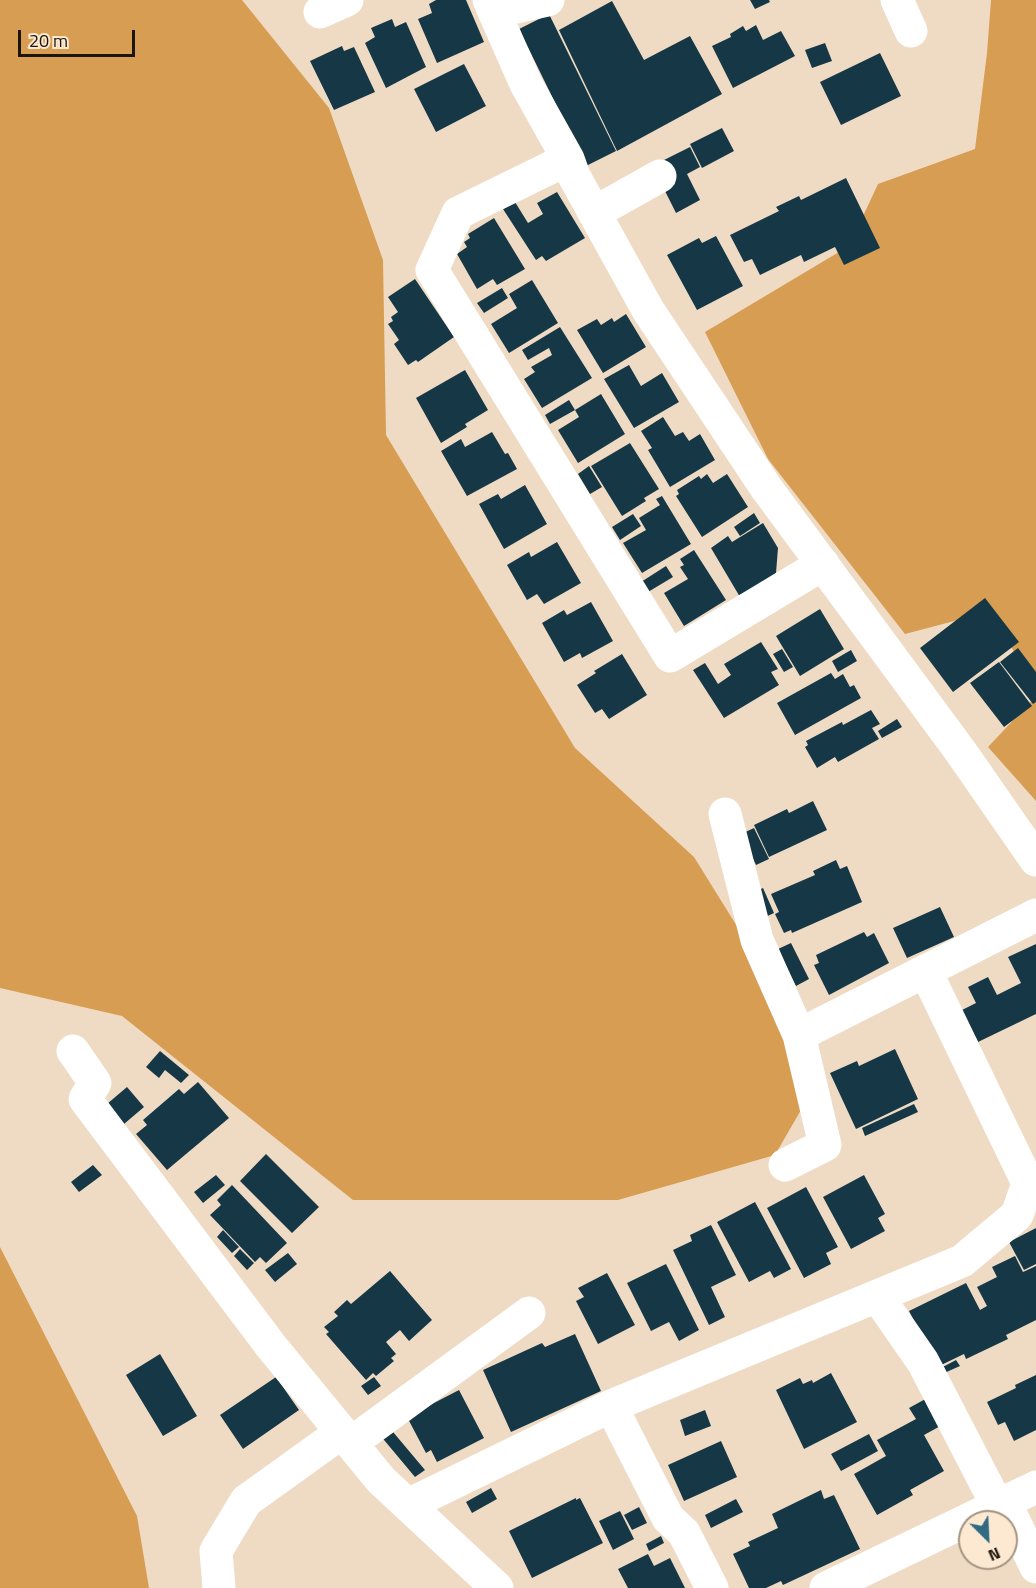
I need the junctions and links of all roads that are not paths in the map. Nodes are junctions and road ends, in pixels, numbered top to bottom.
1 (548, 0) edge
2 (897, 0) edge
3 (492, 6) edge
4 (911, 31) dead end
5 (568, 159) junction
6 (660, 176) dead end
7 (594, 213) junction
8 (822, 564) junction
9 (725, 814) dead end
10 (1036, 860) edge
11 (1036, 915) edge
12 (926, 972) junction
13 (799, 1035) junction
14 (74, 1051) dead end
15 (785, 1165) dead end
16 (878, 1297) junction
17 (529, 1313) dead end
18 (611, 1406) junction
19 (346, 1437) junction
20 (1036, 1487) edge
21 (1001, 1504) junction
22 (408, 1505) junction
23 (1036, 1567) edge
24 (219, 1588) edge
25 (497, 1588) edge
26 (712, 1588) edge
27 (826, 1588) edge

1 - 3 street
2 - 4 street
3 - 5 street
5 - 7 street
5 - 8 street
6 - 7 street
7 - 8 street
8 - 10 street
9 - 13 street
11 - 12 street
12 - 13 street
12 - 16 street
13 - 15 street
14 - 19 street
16 - 18 street
16 - 21 street
17 - 19 street
18 - 22 street
18 - 26 street
19 - 22 street
19 - 24 street
20 - 21 street
21 - 23 street
21 - 27 street
22 - 25 street

